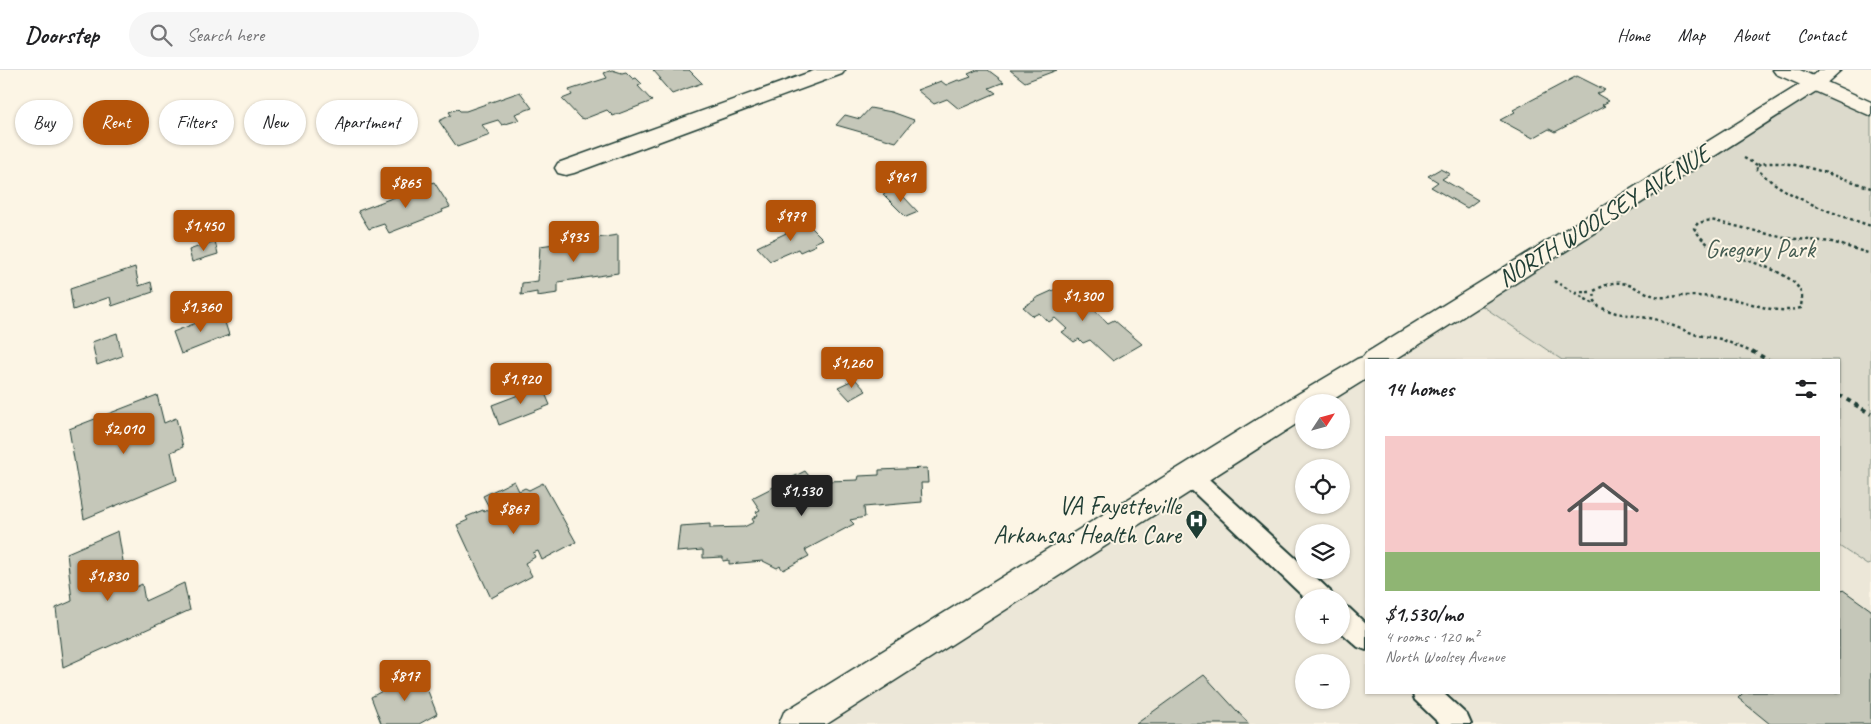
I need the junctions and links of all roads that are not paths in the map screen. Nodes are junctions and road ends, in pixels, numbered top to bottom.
1 (835, 70) edge
2 (1783, 70) edge
3 (1823, 77) edge
4 (1871, 110) edge
5 (566, 168) dead end
6 (1378, 359) edge
7 (1365, 367) edge
8 (1321, 394) edge
9 (1295, 411) edge
10 (1191, 476) junction
11 (1312, 589) edge
12 (1350, 624) edge
13 (1365, 638) edge
14 (1426, 694) edge
15 (796, 724) edge
16 (1458, 724) edge

1 - 5 street
2 - 3 street
3 - 4 street
3 - 6 street, NORTH WOOLSEY AVENUE
7 - 8 street
9 - 10 street
10 - 11 lane
10 - 15 street
12 - 13 lane
14 - 16 lane

